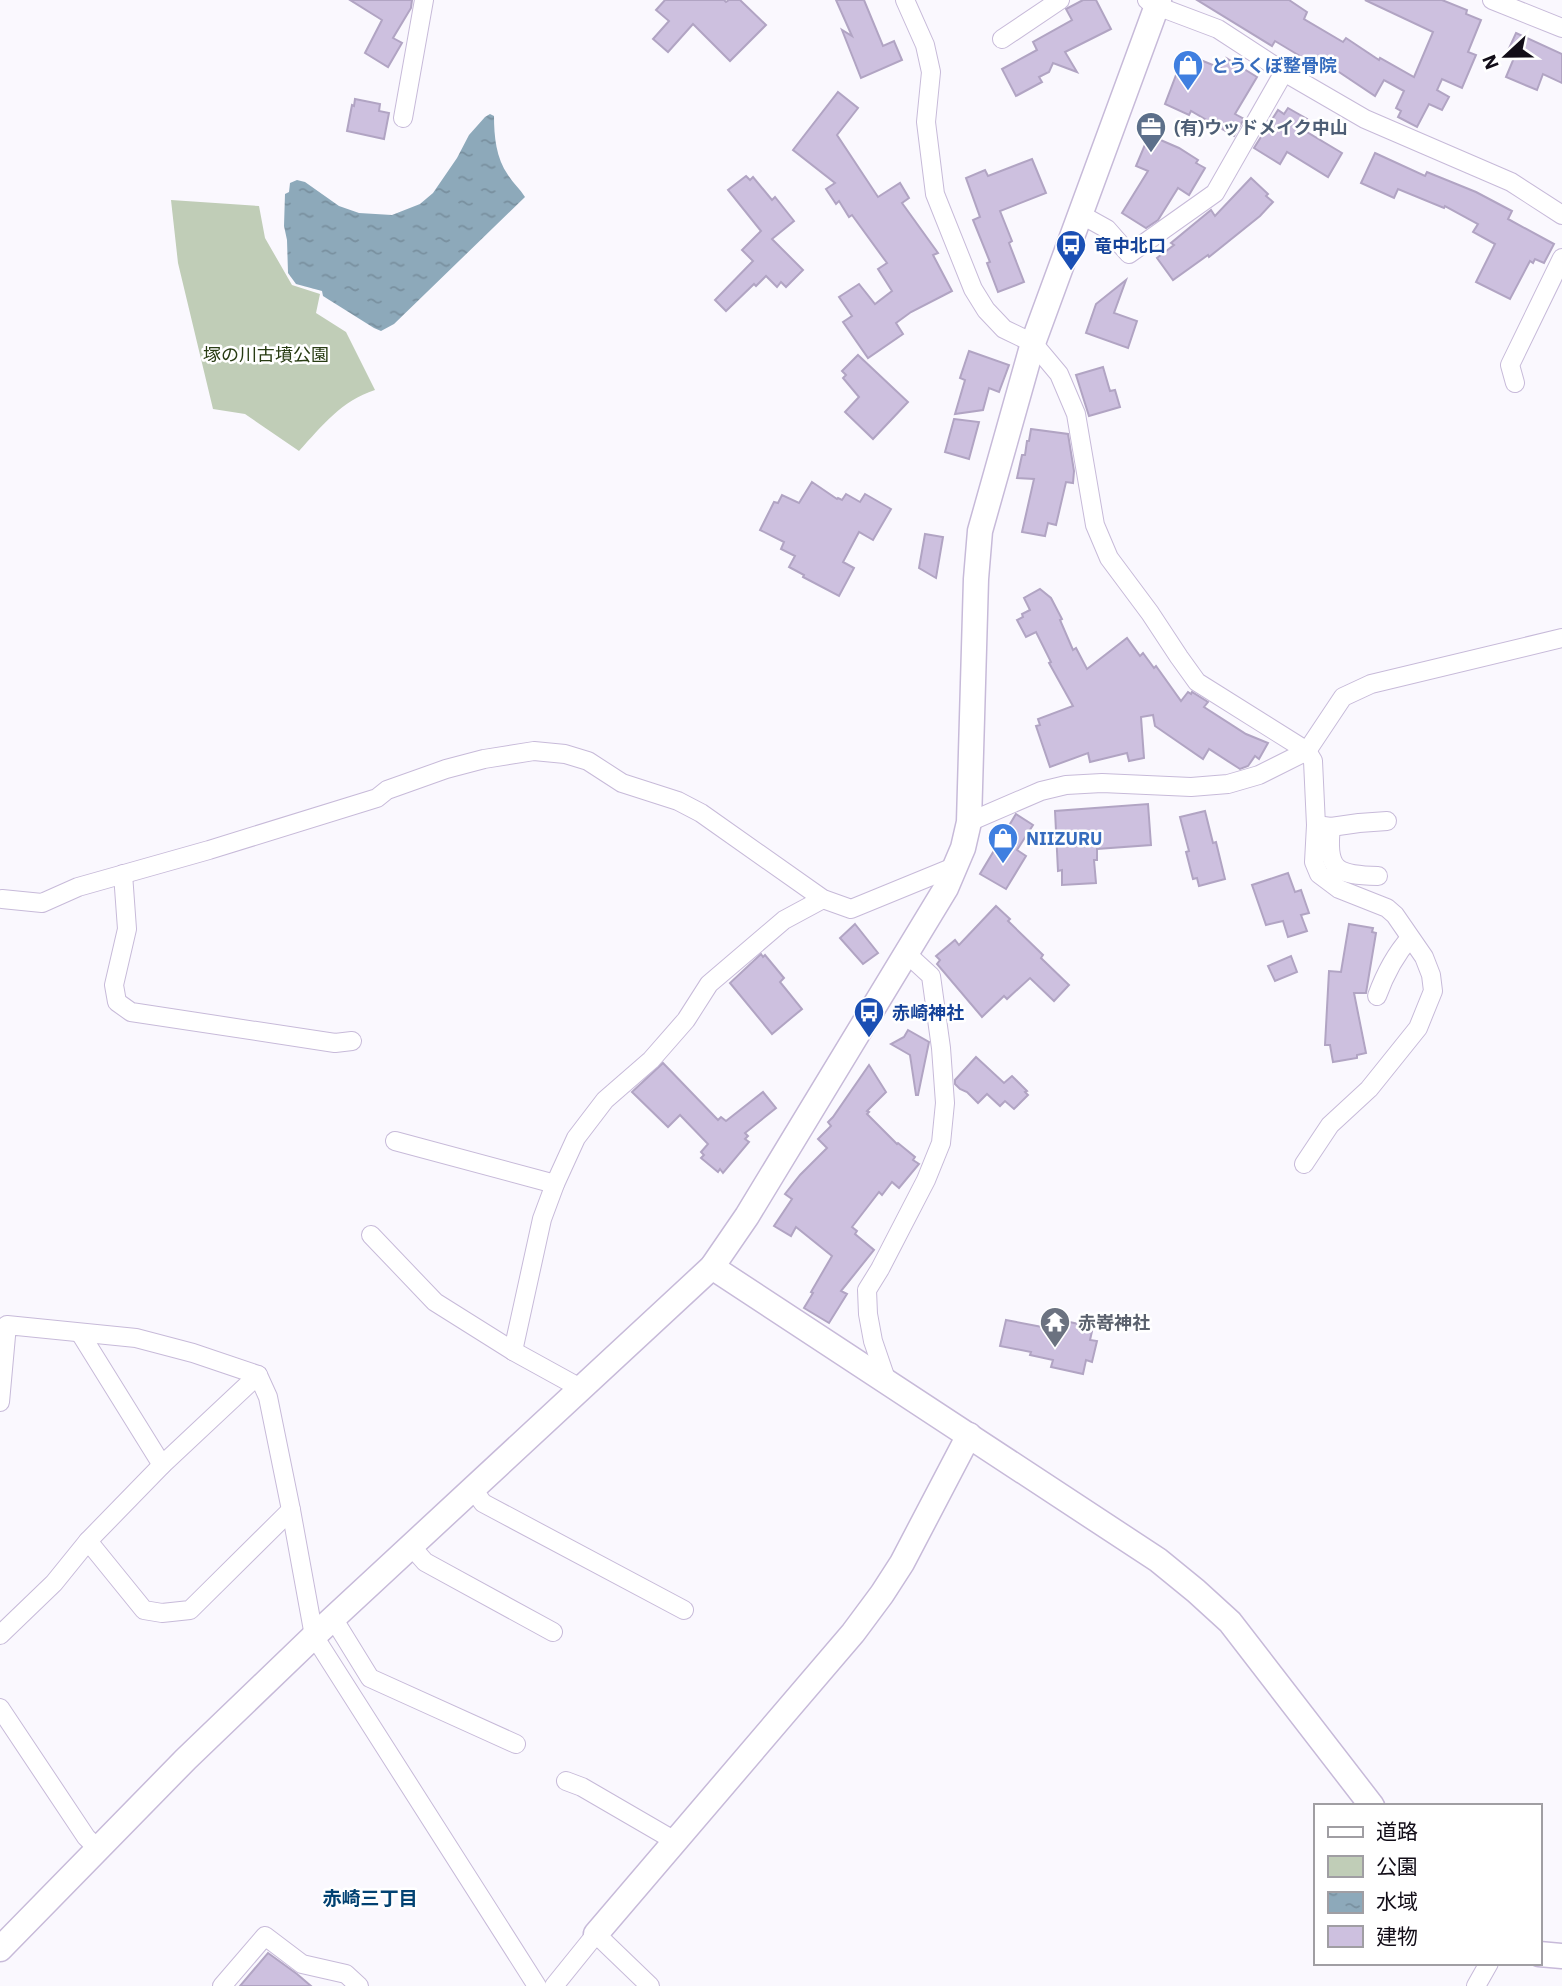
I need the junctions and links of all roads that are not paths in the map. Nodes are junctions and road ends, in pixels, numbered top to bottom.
1 (424, 0) edge
2 (905, 0) edge
3 (1060, 0) edge
4 (1492, 0) edge
5 (1154, 2) edge
6 (1562, 28) edge
7 (1002, 39) dead end
8 (1284, 72) junction
9 (403, 118) dead end
10 (1080, 214) junction
11 (1562, 215) edge
12 (1562, 258) edge
13 (1033, 343) junction
14 (1515, 383) dead end
15 (1562, 638) edge
16 (1307, 751) junction
17 (1388, 821) dead end
18 (968, 822) junction
19 (1324, 826) junction
20 (956, 866) junction
21 (123, 874) junction
22 (1378, 876) dead end
23 (2, 899) dead end
24 (823, 899) junction
25 (1410, 938) junction
26 (906, 953) junction
27 (1377, 996) dead end
28 (352, 1041) dead end
29 (395, 1140) dead end
30 (1304, 1164) dead end
31 (555, 1184) junction
32 (371, 1235) dead end
33 (712, 1267) junction
34 (80, 1333) junction
35 (513, 1351) junction
36 (258, 1375) junction
37 (887, 1382) junction
38 (582, 1389) junction
39 (1, 1397) edge
40 (969, 1435) junction
41 (162, 1465) junction
42 (473, 1489) junction
43 (292, 1510) junction
44 (88, 1541) junction
45 (411, 1546) junction
46 (684, 1610) dead end
47 (333, 1618) junction
48 (553, 1632) dead end
49 (0, 1635) edge
50 (314, 1636) junction
51 (0, 1708) edge
52 (516, 1744) dead end
53 (566, 1781) dead end
54 (1370, 1804) edge
55 (675, 1841) junction
56 (98, 1849) junction
57 (596, 1934) junction
58 (2, 1943) edge
59 (1541, 1954) edge
60 (1562, 1956) edge
61 (1488, 1965) edge
62 (347, 1982) edge
63 (222, 1986) edge
64 (537, 1986) edge
65 (554, 1986) edge
66 (650, 1986) edge
67 (1476, 1986) edge

1 - 9 street
2 - 13 street
3 - 7 street
4 - 6 street
5 - 8 street
5 - 10 street
8 - 10 street
8 - 11 street
10 - 13 street
12 - 14 street
13 - 16 street
13 - 18 street
15 - 16 street
16 - 18 street
16 - 19 street
17 - 19 street
18 - 20 street
19 - 22 street
19 - 25 street
20 - 24 street
20 - 26 street
21 - 23 street
21 - 24 street
21 - 28 street
24 - 31 street
25 - 27 street
25 - 30 street
26 - 33 street
26 - 37 street
29 - 31 street
31 - 35 street
32 - 35 street
33 - 37 street
33 - 38 street
34 - 36 street
34 - 39 street
34 - 41 street
35 - 38 street
36 - 41 street
36 - 43 street
37 - 40 street
38 - 42 street
40 - 54 street
40 - 55 street
41 - 44 street
42 - 45 street
42 - 46 street
43 - 44 street
43 - 50 street
44 - 49 street
45 - 47 street
45 - 48 street
47 - 50 street
47 - 52 street
50 - 56 street
50 - 64 street
51 - 56 street
53 - 55 street
55 - 57 street
56 - 58 street
57 - 65 street
57 - 66 street
59 - 60 street
61 - 67 street
62 - 63 street

